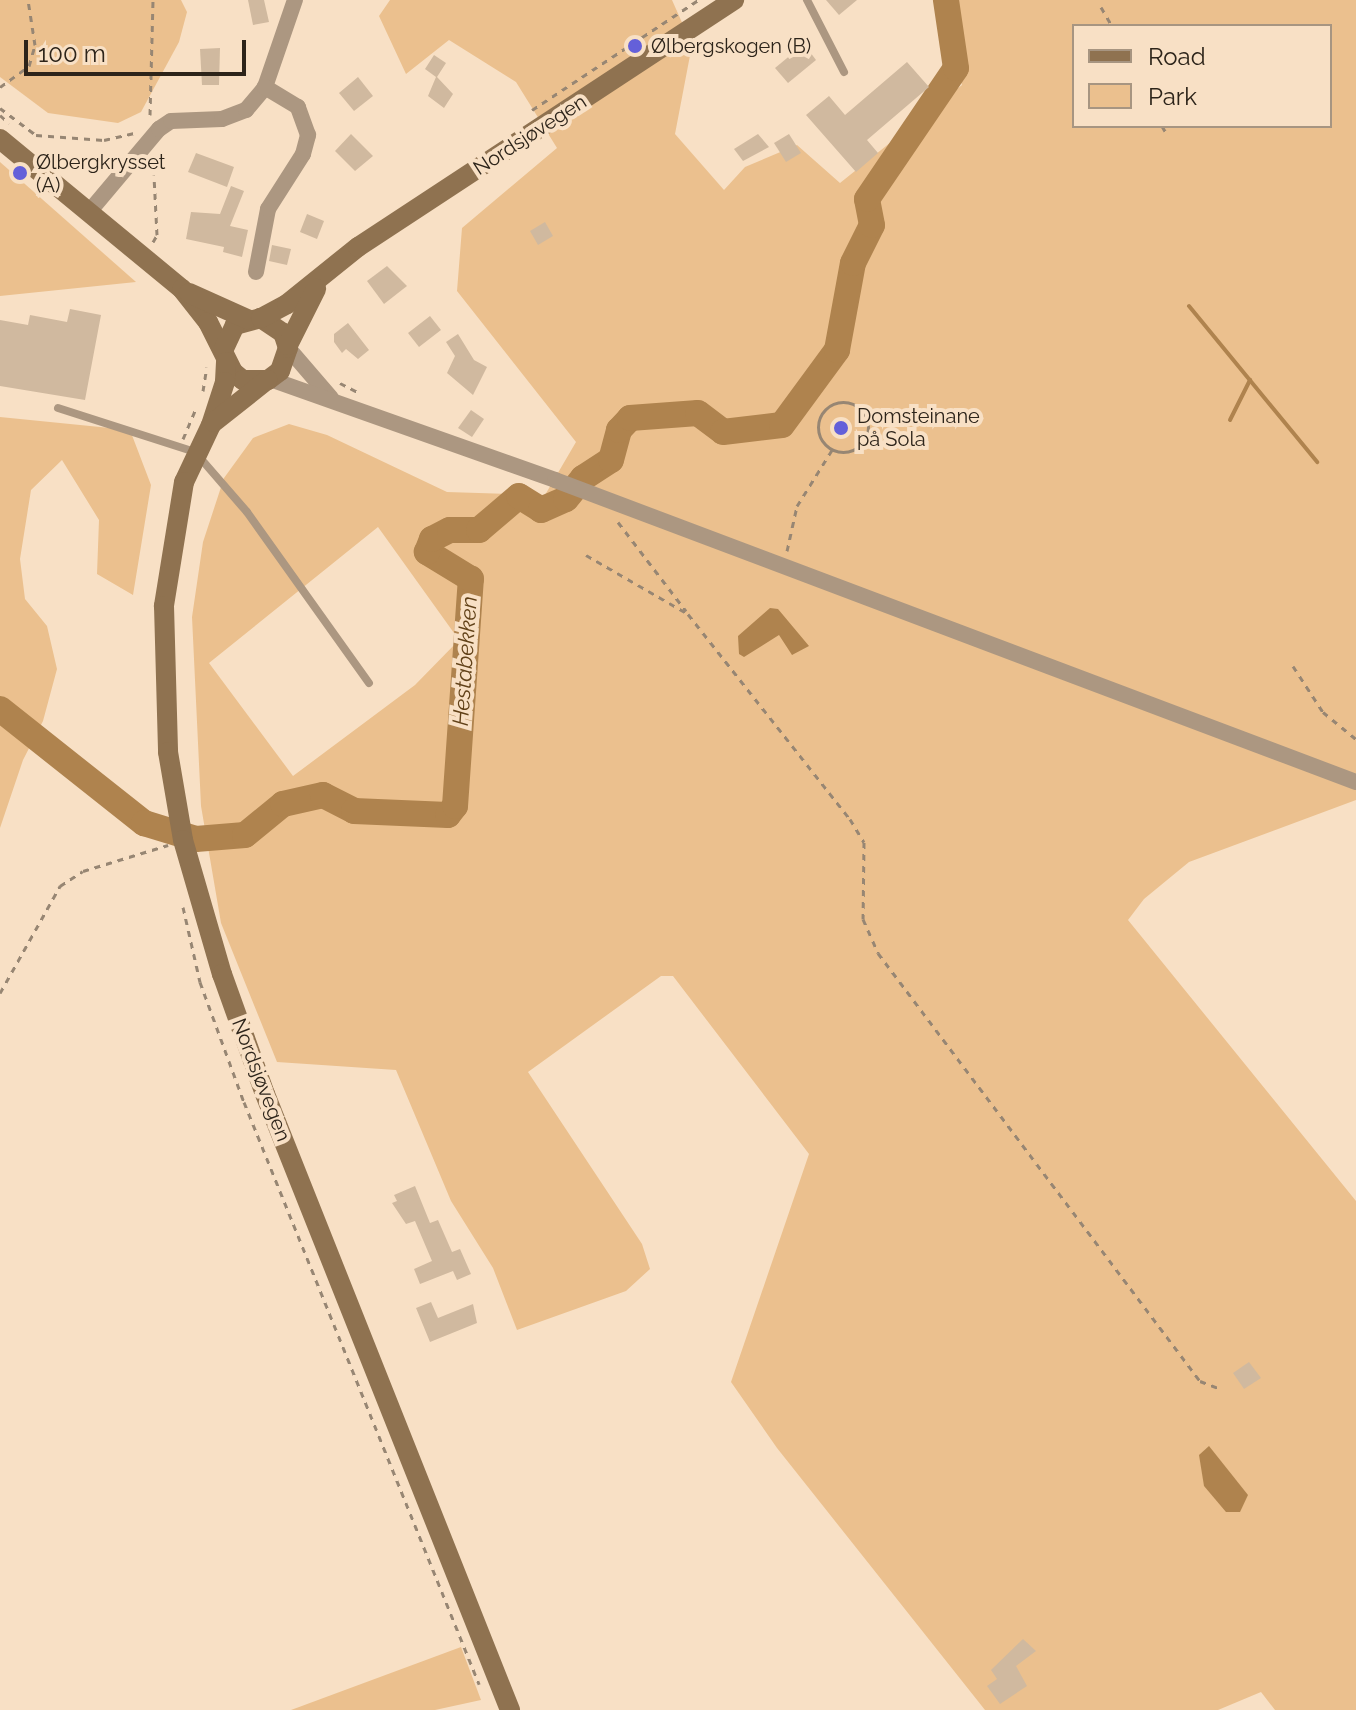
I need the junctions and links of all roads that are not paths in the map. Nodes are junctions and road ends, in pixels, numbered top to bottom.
1 (295, 0) edge
2 (734, 0) edge
3 (807, 0) edge
4 (844, 72) dead end
5 (265, 87) junction
6 (0, 139) edge
7 (89, 212) junction
8 (256, 272) dead end
9 (328, 273) junction
10 (182, 289) junction
11 (254, 319) junction
12 (288, 347) junction
13 (219, 357) junction
14 (269, 380) junction
15 (338, 404) junction
16 (58, 408) dead end
17 (211, 425) junction
18 (187, 449) junction
19 (369, 683) dead end
20 (1356, 782) edge
21 (510, 1710) edge

1 - 5 street
2 - 9 main road, Nordsjøvegen
3 - 4 lane
5 - 7 street
5 - 8 street
6 - 7 main road
7 - 10 main road
9 - 11 main road, Nordsjøvegen
9 - 12 main road, Nordsjøvegen
10 - 11 main road
10 - 13 main road
11 - 12 main road
11 - 13 main road
12 - 14 main road
12 - 15 street
13 - 14 main road
13 - 17 main road, Nordsjøvegen
14 - 15 street
14 - 17 main road, Nordsjøvegen
15 - 20 street
16 - 18 lane
17 - 18 main road, Nordsjøvegen
18 - 19 lane
18 - 21 main road, Nordsjøvegen

